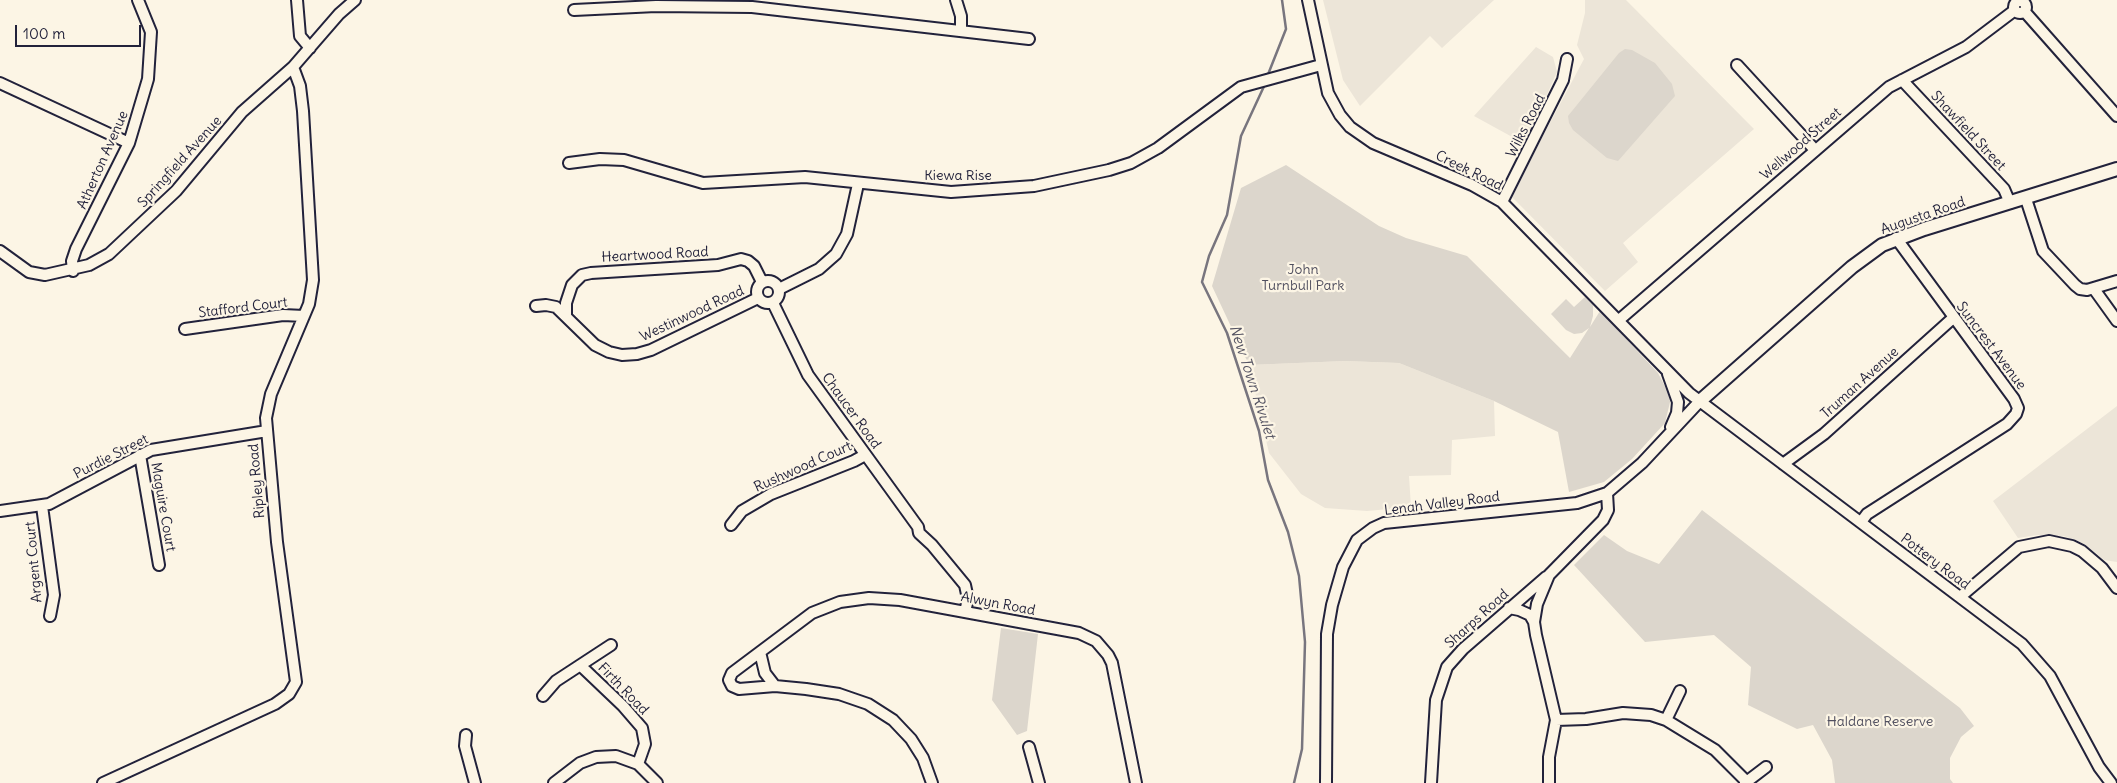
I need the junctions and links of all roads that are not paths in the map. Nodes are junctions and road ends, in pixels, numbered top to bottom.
1 (138, 0) edge
2 (297, 0) edge
3 (355, 0) edge
4 (956, 0) edge
5 (1308, 0) edge
6 (752, 3) edge
7 (2021, 4) edge
8 (574, 10) dead end
9 (961, 29) junction
10 (1029, 39) dead end
11 (310, 48) junction
12 (1567, 59) dead end
13 (1321, 65) junction
14 (1737, 65) dead end
15 (293, 67) junction
16 (1902, 80) junction
17 (0, 83) edge
18 (2117, 116) edge
19 (129, 143) junction
20 (1816, 150) junction
21 (569, 163) dead end
22 (2117, 169) edge
23 (858, 184) junction
24 (2026, 199) junction
25 (1502, 202) junction
26 (2010, 203) junction
27 (1896, 238) junction
28 (0, 251) edge
29 (73, 271) junction
30 (2117, 281) edge
31 (762, 282) junction
32 (779, 289) junction
33 (2094, 289) junction
34 (758, 298) junction
35 (773, 303) junction
36 (536, 306) dead end
37 (566, 315) junction
38 (304, 316) junction
39 (1953, 318) junction
40 (1619, 320) junction
41 (2117, 321) edge
42 (186, 329) dead end
43 (1667, 369) junction
44 (1700, 401) junction
45 (267, 431) junction
46 (1668, 435) junction
47 (140, 455) junction
48 (865, 455) junction
49 (1783, 464) junction
50 (1607, 493) junction
51 (42, 506) junction
52 (0, 511) edge
53 (1861, 522) junction
54 (731, 525) dead end
55 (159, 565) dead end
56 (1549, 575) junction
57 (2114, 576) edge
58 (2117, 588) edge
59 (1960, 597) junction
60 (1510, 608) junction
61 (965, 612) junction
62 (50, 616) dead end
63 (1534, 622) junction
64 (612, 645) dead end
65 (760, 652) junction
66 (581, 666) junction
67 (775, 686) junction
68 (1680, 691) dead end
69 (543, 696) dead end
70 (1556, 720) junction
71 (1666, 720) junction
72 (466, 734) dead end
73 (1029, 748) dead end
74 (638, 764) junction
75 (1766, 767) dead end
76 (1747, 782) edge
77 (103, 783) edge
78 (475, 783) edge
79 (554, 783) edge
80 (656, 783) edge
81 (932, 783) edge
82 (1039, 783) edge
83 (1136, 783) edge
84 (1326, 783) edge
85 (1430, 783) edge
86 (1549, 783) edge
87 (2111, 783) edge

1 - 19 street, Atherton Avenue
2 - 11 street
3 - 11 street, Springfield Avenue
4 - 9 street
5 - 13 street, Creek Road
6 - 8 street
6 - 9 street
7 - 16 street, Wellwood Street
7 - 18 street
9 - 10 street
11 - 15 street, Springfield Avenue
12 - 25 street, Wilks Road
13 - 23 street, Kiewa Rise
13 - 25 street, Creek Road
14 - 20 street
15 - 29 street, Springfield Avenue
15 - 38 street, Ripley Road
16 - 20 street, Wellwood Street
16 - 26 street, Shawfield Street
17 - 19 street
19 - 29 street, Atherton Avenue
20 - 40 street, Wellwood Street
21 - 23 street, Kiewa Rise
22 - 24 main road, Augusta Road
23 - 32 street
24 - 26 main road, Augusta Road
24 - 33 street
25 - 40 street, Creek Road
26 - 27 main road, Augusta Road
27 - 39 street, Suncrest Avenue
27 - 44 main road, Augusta Road
28 - 29 street, Springfield Avenue
30 - 33 street
31 - 32 street
31 - 34 street
31 - 37 street, Heartwood Road
32 - 35 street
33 - 41 street
34 - 35 street
34 - 37 street, Westinwood Road
35 - 48 street, Chaucer Road
36 - 37 street, Westinwood Road
38 - 42 street, Stafford Court
38 - 45 street, Ripley Road
39 - 49 street, Truman Avenue
39 - 53 street, Suncrest Avenue
40 - 43 street, Creek Road
43 - 44 street, Creek Road
43 - 46 street, Lenah Valley Road
44 - 46 street, Lenah Valley Road
44 - 49 street, Pottery Road
45 - 47 street, Purdie Street
45 - 77 street, Ripley Road
46 - 50 street, Lenah Valley Road
47 - 51 street, Purdie Street
47 - 55 street, Maguire Court
48 - 54 street, Rushwood Court
48 - 61 street, Chaucer Road
49 - 53 street, Pottery Road
50 - 56 street, Sharps Road
50 - 84 street, Lenah Valley Road
51 - 52 street, Purdie Street
51 - 62 street, Argent Court
53 - 59 street, Pottery Road
56 - 60 street, Sharps Road
56 - 63 street
57 - 58 street
57 - 59 street
59 - 87 street, Pottery Road
60 - 63 street
60 - 85 street, Sharps Road
61 - 65 street, Alwyn Road
61 - 83 street, Alwyn Road
63 - 70 street
64 - 66 street, Firth Road
65 - 67 street
65 - 67 street, Alwyn Road
66 - 69 street, Firth Road
66 - 74 street, Firth Road
67 - 81 street
68 - 71 street
70 - 71 street
70 - 86 street
71 - 76 street
72 - 78 street
73 - 82 street
74 - 79 street
74 - 80 street
75 - 76 street

